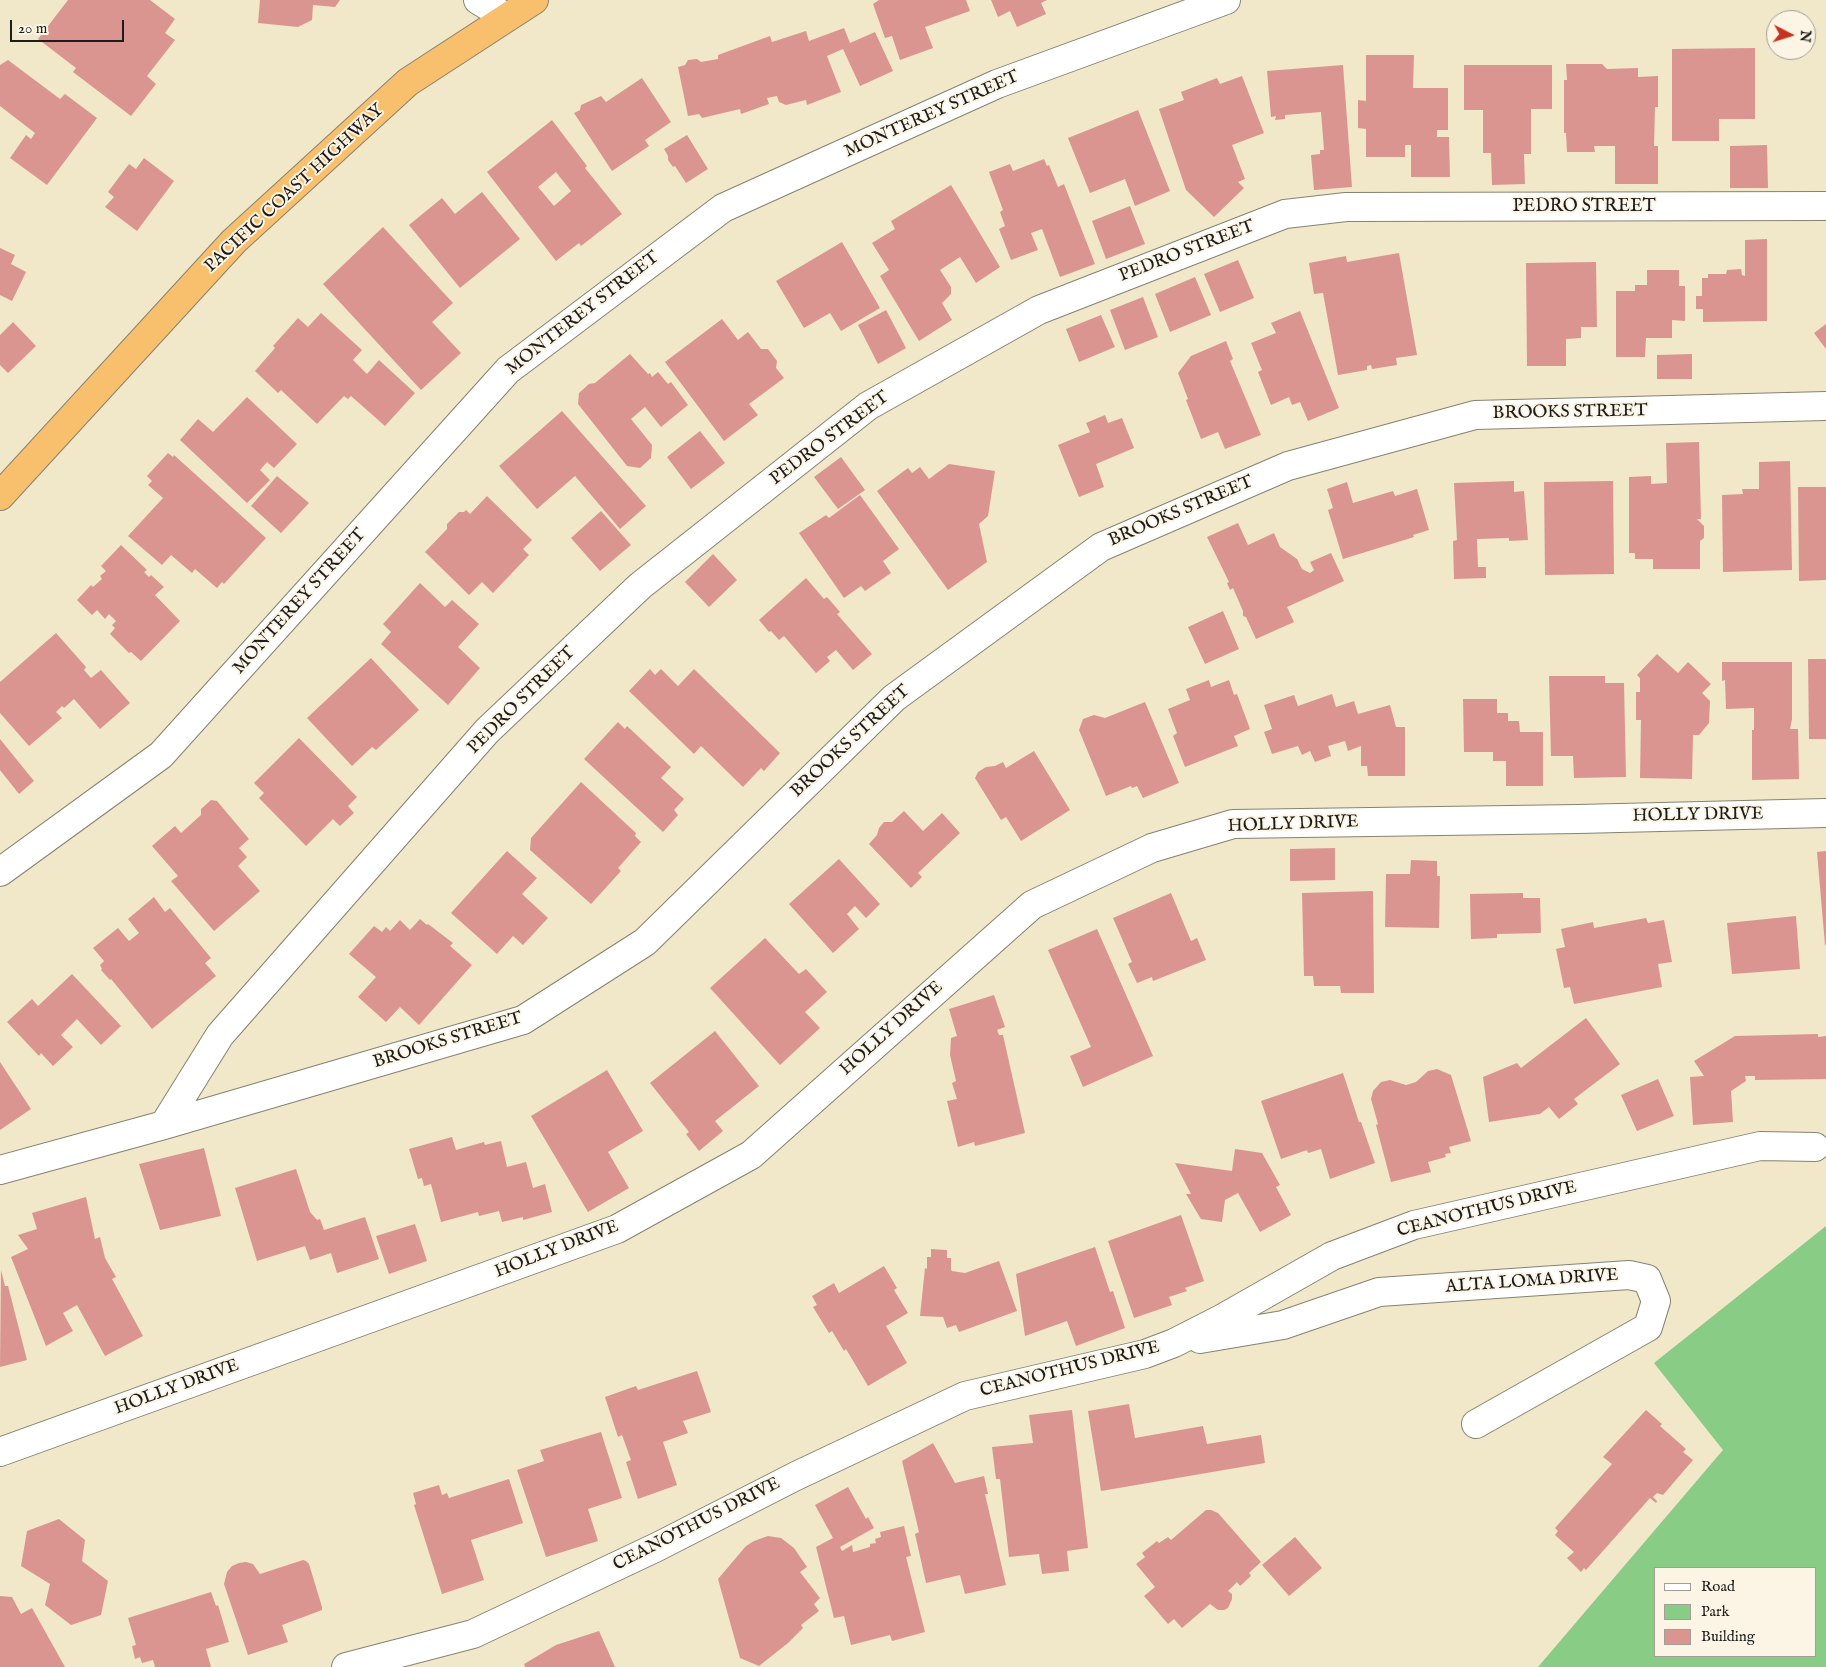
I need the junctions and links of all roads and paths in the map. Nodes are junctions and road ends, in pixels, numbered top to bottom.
1 (478, 0) edge
2 (534, 0) edge
3 (1226, 0) edge
4 (506, 17) junction
5 (1826, 206) edge
6 (1826, 406) edge
7 (0, 496) edge
8 (1826, 813) edge
9 (0, 872) edge
10 (164, 1125) junction
11 (1815, 1147) dead end
12 (0, 1170) edge
13 (1174, 1343) junction
14 (1476, 1424) dead end
15 (0, 1452) edge
16 (346, 1667) edge

1 - 4 street
2 - 4 highway, PACIFIC COAST HIGHWAY
3 - 9 street, MONTEREY STREET
4 - 7 highway, PACIFIC COAST HIGHWAY
5 - 10 street, PEDRO STREET
6 - 10 street, BROOKS STREET
8 - 15 street, HOLLY DRIVE
10 - 12 street, BROOKS STREET
11 - 13 street, CEANOTHUS DRIVE
13 - 14 street, ALTA LOMA DRIVE
13 - 16 street, CEANOTHUS DRIVE

